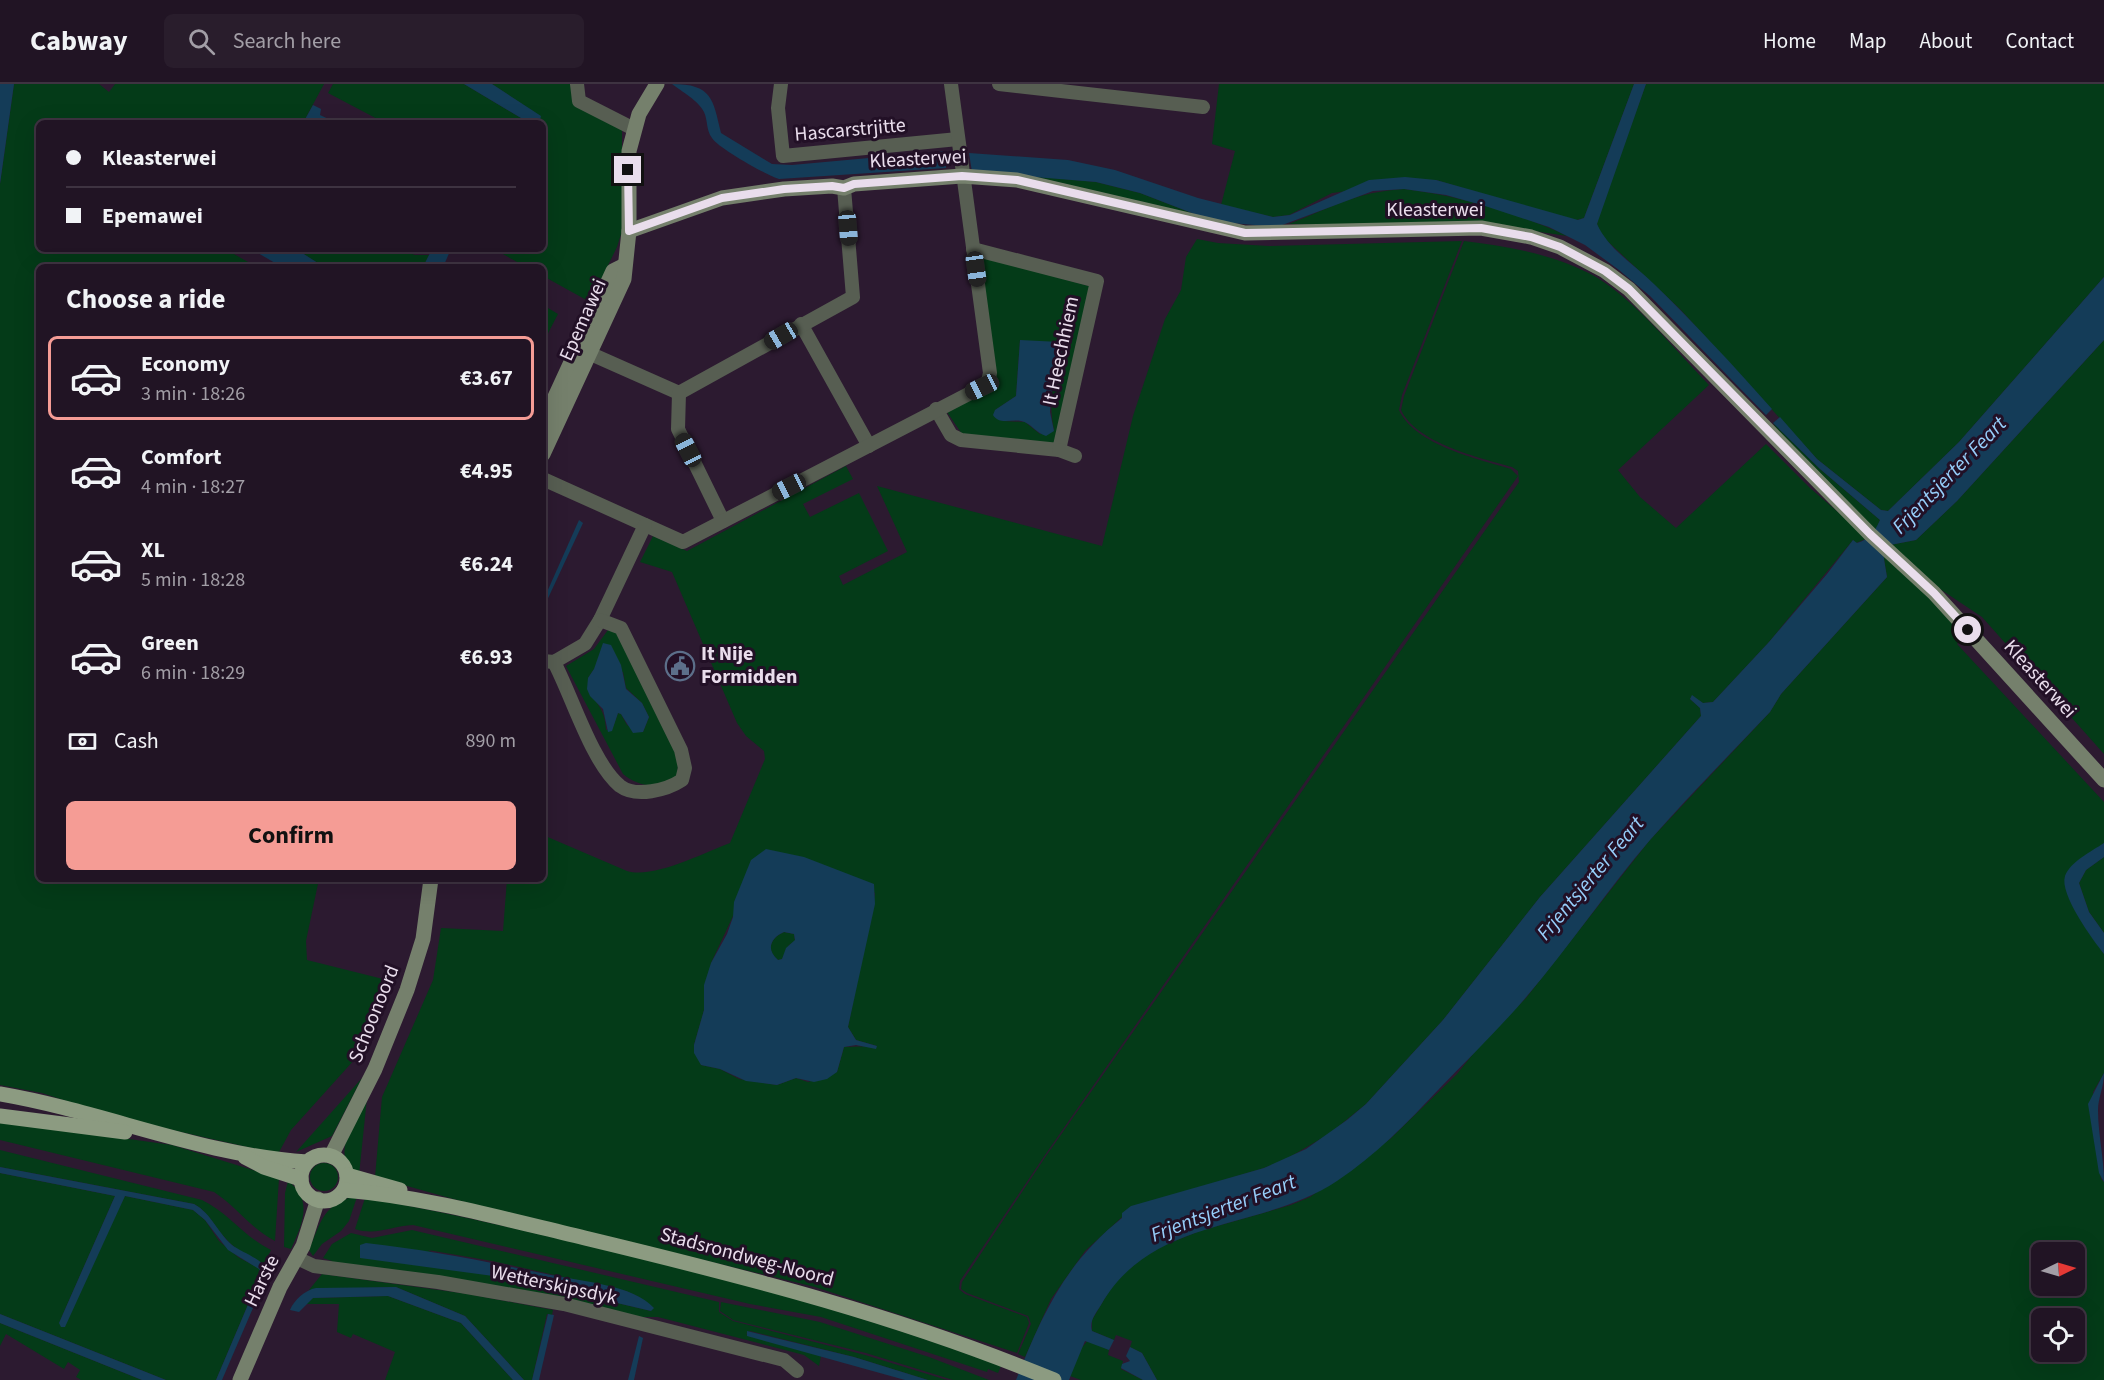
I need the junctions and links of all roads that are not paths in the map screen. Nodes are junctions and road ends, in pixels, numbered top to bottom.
1 (577, 84) edge
2 (657, 84) edge
3 (782, 84) edge
4 (951, 84) edge
5 (999, 84) edge
6 (1203, 107) dead end
7 (634, 129) junction
8 (958, 139) junction
9 (962, 176) junction
10 (844, 188) junction
11 (629, 231) junction
12 (973, 249) junction
13 (623, 266) junction
14 (801, 324) junction
15 (591, 354) junction
16 (679, 393) junction
17 (936, 409) junction
18 (546, 416) edge
19 (870, 446) junction
20 (546, 448) edge
21 (1059, 450) junction
22 (1075, 456) dead end
23 (546, 480) edge
24 (723, 521) junction
25 (645, 525) junction
26 (600, 620) junction
27 (548, 662) edge
28 (2104, 780) edge
29 (431, 882) edge
30 (0, 1094) edge
31 (0, 1116) edge
32 (162, 1137) junction
33 (242, 1156) junction
34 (331, 1156) junction
35 (307, 1162) junction
36 (347, 1174) junction
37 (301, 1179) junction
38 (344, 1190) junction
39 (318, 1199) junction
40 (422, 1200) junction
41 (297, 1258) junction
42 (797, 1371) dead end
43 (240, 1380) edge
44 (1054, 1380) edge

1 - 7 street
2 - 7 street, Epemawei
3 - 8 street, Hascarstrjitte
4 - 8 street
5 - 6 street
7 - 11 street, Epemawei
8 - 9 street
9 - 10 street, Kleasterwei
9 - 12 street
9 - 28 street, Kleasterwei
10 - 11 street, Kleasterwei
10 - 14 street
11 - 13 street, Epemawei
12 - 17 street
12 - 21 street, It Heechhiem
13 - 15 street, Epemawei
13 - 18 street, Epemawei
14 - 16 street
14 - 19 street
15 - 16 street
15 - 20 street, Epemawei
16 - 24 street
17 - 19 street
17 - 21 street
19 - 24 street
21 - 22 street
23 - 25 street
24 - 25 street
25 - 26 street
26 - 27 street
26 - 27 street
29 - 34 street, Schoonoord
30 - 32 main road
31 - 32 main road
32 - 33 main road
33 - 35 main road
33 - 37 main road
34 - 35 main road
34 - 36 main road
35 - 37 main road
36 - 38 main road
36 - 40 main road, Stadsrondweg-Noord
37 - 39 main road
38 - 39 main road
38 - 40 main road, Stadsrondweg-Noord
39 - 41 street, Harste
40 - 44 main road, Stadsrondweg-Noord
41 - 42 street, Wetterskipsdyk
41 - 43 street, Harste

